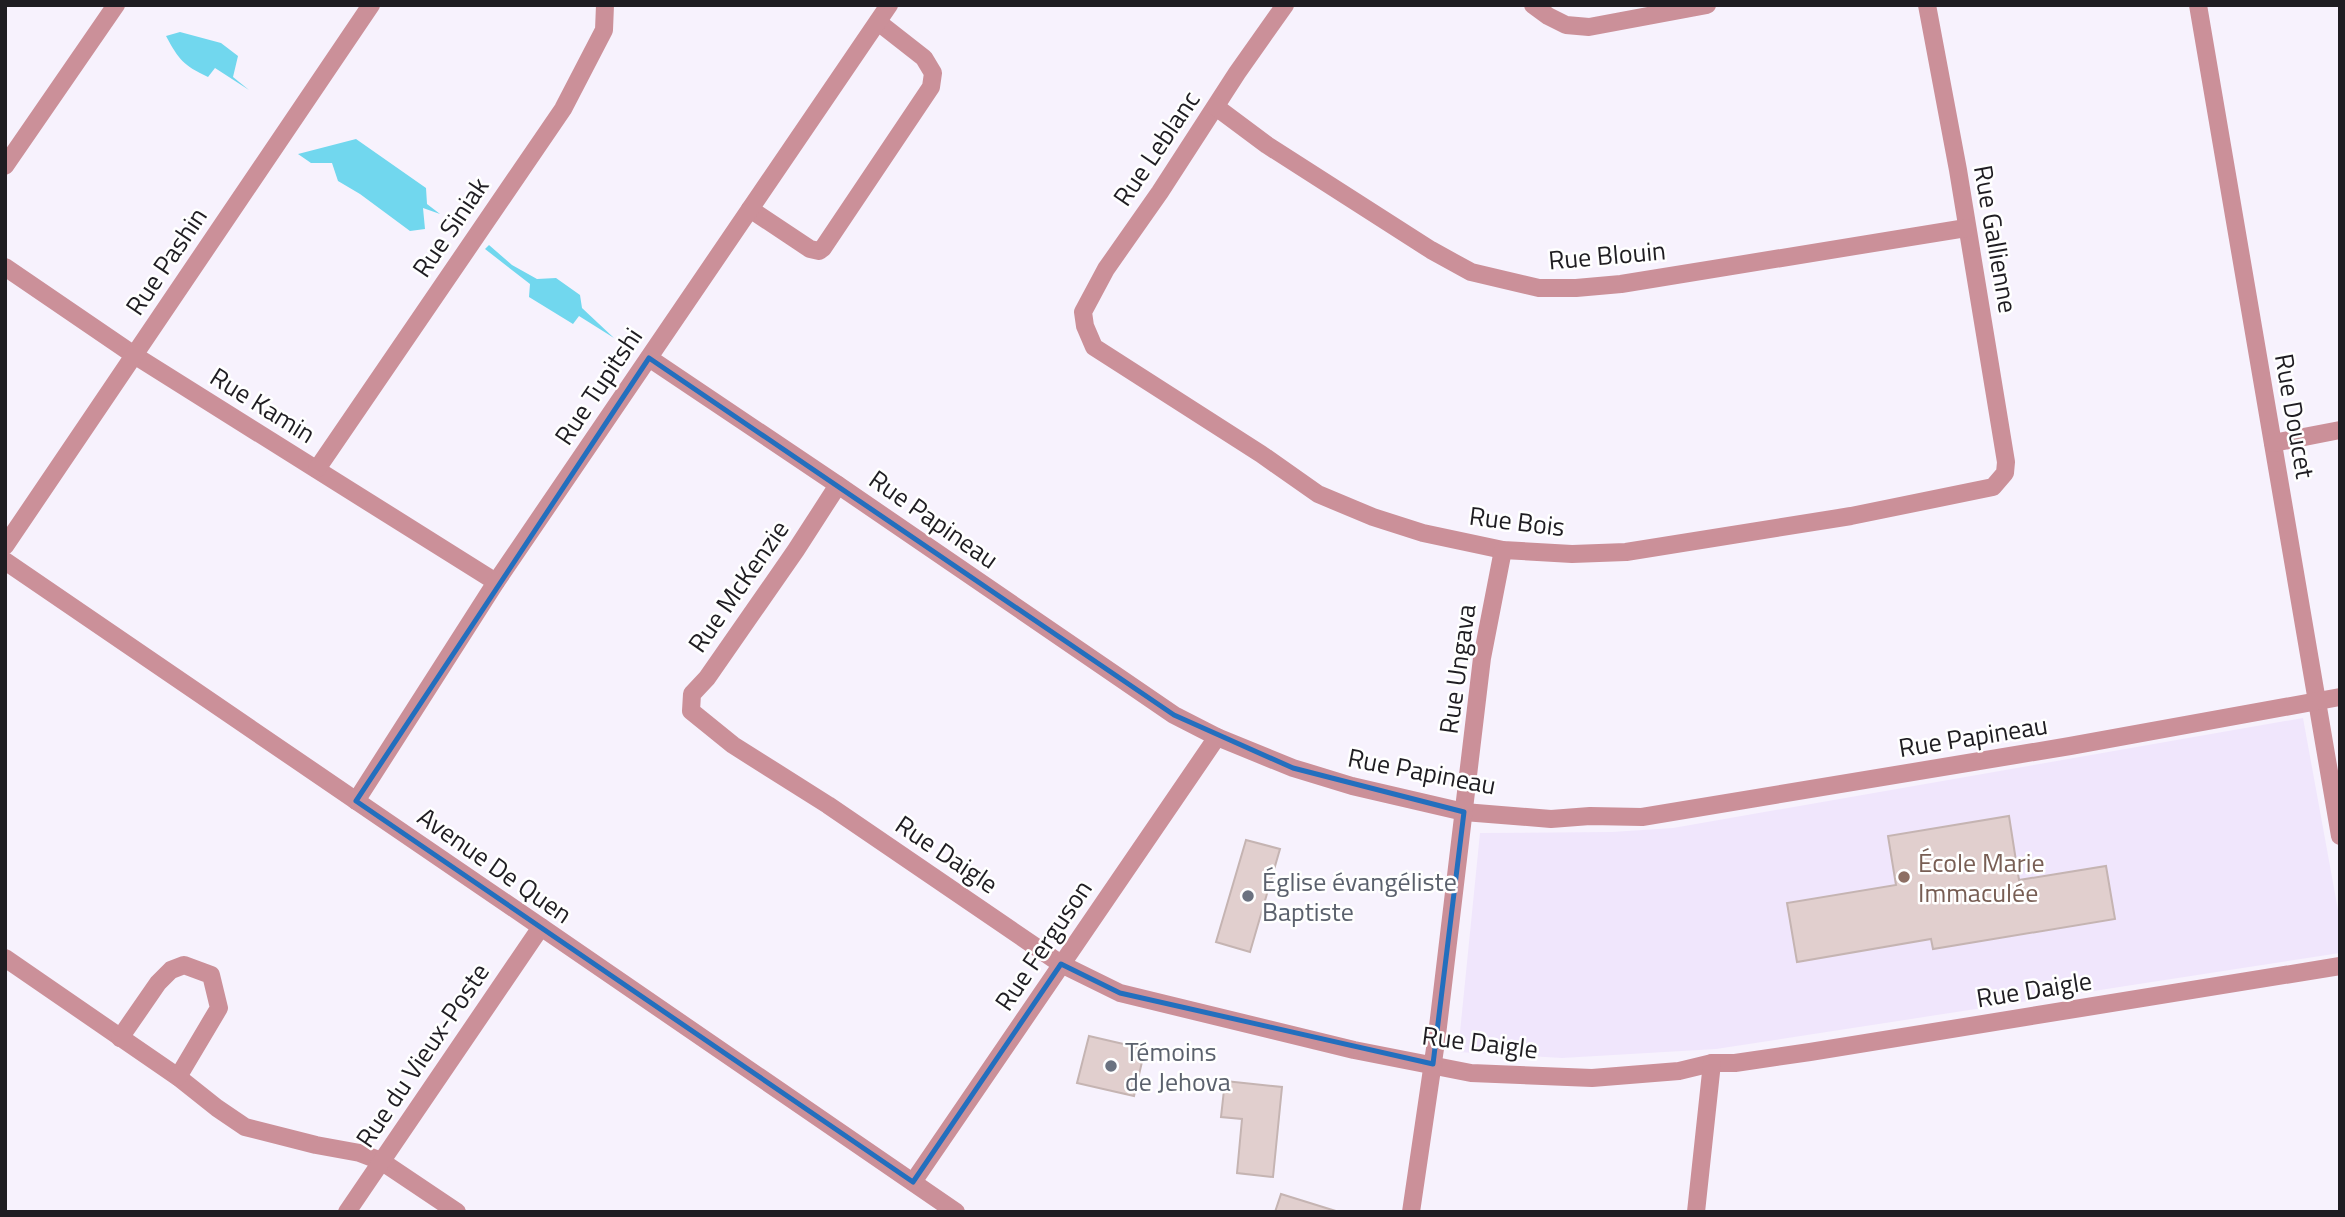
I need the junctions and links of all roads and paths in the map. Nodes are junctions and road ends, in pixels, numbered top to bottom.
1 (116, 5) edge
2 (371, 5) edge
3 (605, 5) edge
4 (889, 5) edge
5 (1285, 5) edge
6 (1533, 5) edge
7 (1707, 5) edge
8 (1927, 5) edge
9 (2198, 5) edge
10 (878, 22) junction
11 (1216, 107) junction
12 (5, 166) edge
13 (750, 209) junction
14 (1966, 228) junction
15 (5, 267) edge
16 (1086, 326) joint
17 (134, 355) junction
18 (649, 358) junction
19 (2340, 430) edge
20 (2273, 443) junction
21 (317, 470) junction
22 (1999, 480) joint
23 (838, 485) junction
24 (5, 546) edge
25 (1503, 550) junction
26 (5, 561) edge
27 (496, 582) junction
28 (2340, 697) edge
29 (2317, 701) junction
30 (697, 716) joint
31 (1217, 737) junction
32 (356, 801) junction
33 (1464, 812) junction
34 (2340, 836) edge
35 (541, 927) junction
36 (5, 958) edge
37 (1061, 964) junction
38 (2340, 966) edge
39 (120, 1038) junction
40 (1712, 1063) junction
41 (1433, 1064) junction
42 (178, 1077) junction
43 (381, 1161) junction
44 (913, 1182) junction
45 (347, 1212) edge
46 (457, 1212) edge
47 (956, 1212) edge
48 (1411, 1212) edge
49 (1696, 1212) edge

1 - 12 street
2 - 17 street, Rue Pashin
3 - 21 street, Rue Siniak
4 - 10 street, Rue Tupitshi
5 - 11 street, Rue Leblanc
6 - 7 street
8 - 14 street, Rue Gallienne
9 - 20 street, Rue Doucet
10 - 13 street, Rue Tupitshi
10 - 13 street
11 - 14 street, Rue Blouin
11 - 16 street, Rue Leblanc
13 - 18 street, Rue Tupitshi
14 - 22 street, Rue Gallienne
15 - 17 street, Rue Kamin
16 - 25 street, Rue Bois
17 - 21 street, Rue Kamin
17 - 24 street, Rue Pashin
18 - 23 street, Rue Papineau
18 - 27 street, Rue Tupitshi
19 - 20 street
20 - 29 street, Rue Doucet
21 - 27 street, Rue Kamin
22 - 25 street, Rue Bois
23 - 30 street, Rue McKenzie
23 - 31 street, Rue Papineau
25 - 33 street, Rue Ungava
26 - 32 street, Avenue De Quen
27 - 32 street, Rue Tupitshi
28 - 29 street, Rue Papineau
29 - 33 street, Rue Papineau
29 - 34 street, Rue Doucet
30 - 37 street, Rue Daigle
31 - 33 street, Rue Papineau
31 - 37 street, Rue Ferguson
32 - 35 street, Avenue De Quen
33 - 41 street, Rue Ungava
35 - 43 street, Rue du Vieux-Poste
35 - 44 street, Avenue De Quen
36 - 39 street
37 - 41 street, Rue Daigle
37 - 44 street, Rue Ferguson
38 - 40 street, Rue Daigle
39 - 42 street
39 - 42 street
40 - 41 street, Rue Daigle
40 - 49 street
41 - 48 street, Rue Ungava
42 - 43 street
43 - 45 street, Rue du Vieux-Poste
43 - 46 street
44 - 47 street, Avenue De Quen

